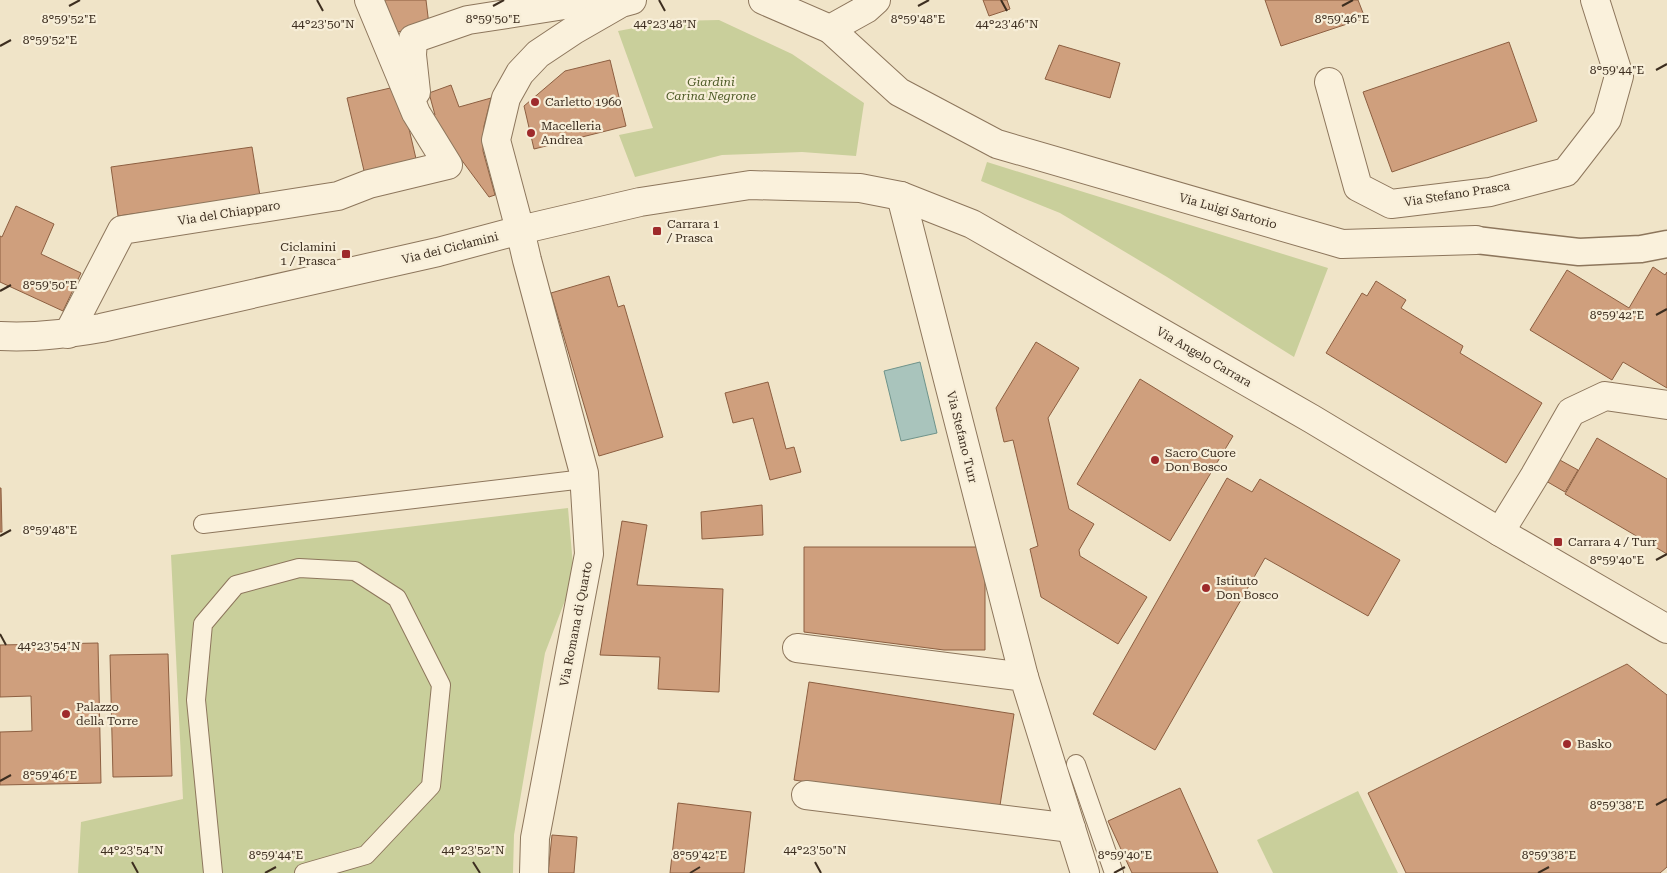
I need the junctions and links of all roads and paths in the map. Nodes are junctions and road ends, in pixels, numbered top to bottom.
1 (369, 0) edge
2 (763, 0) edge
3 (876, 0) edge
4 (1595, 0) edge
5 (619, 4) edge
6 (830, 29) junction
7 (1329, 82) dead end
8 (416, 113) junction
9 (901, 196) junction
10 (520, 230) junction
11 (1476, 240) joint
12 (1667, 244) edge
13 (68, 334) junction
14 (7, 340) edge
15 (1667, 405) edge
16 (584, 479) junction
17 (203, 524) dead end
18 (1500, 532) junction
19 (1667, 629) edge
20 (797, 648) dead end
21 (1024, 677) junction
22 (1076, 764) dead end
23 (806, 795) dead end
24 (1071, 828) junction
25 (213, 873) edge
26 (304, 873) edge
27 (534, 873) edge
28 (1084, 873) edge
29 (1114, 873) edge

1 - 8 street
2 - 6 street
3 - 6 street
4 - 7 street, Via Stefano Prasca
5 - 8 street
5 - 10 street
6 - 11 street, Via Luigi Sartorio
8 - 13 street, Via del Chiapparo
9 - 10 street, Via dei Ciclamini
9 - 18 street, Via Angelo Carrara
9 - 21 street, Via Stefano Turr
10 - 13 street, Via dei Ciclamini
10 - 16 street, Via Romana di Quarto
11 - 12 street, Via Luigi Sartorio
13 - 14 street, Via dei Ciclamini
15 - 18 street
16 - 17 lane
16 - 27 street, Via Romana di Quarto
18 - 19 street, Via Angelo Carrara
20 - 21 street
21 - 24 street, Via Stefano Turr
22 - 29 lane
23 - 24 street
24 - 28 street, Via Stefano Turr
25 - 26 lane

